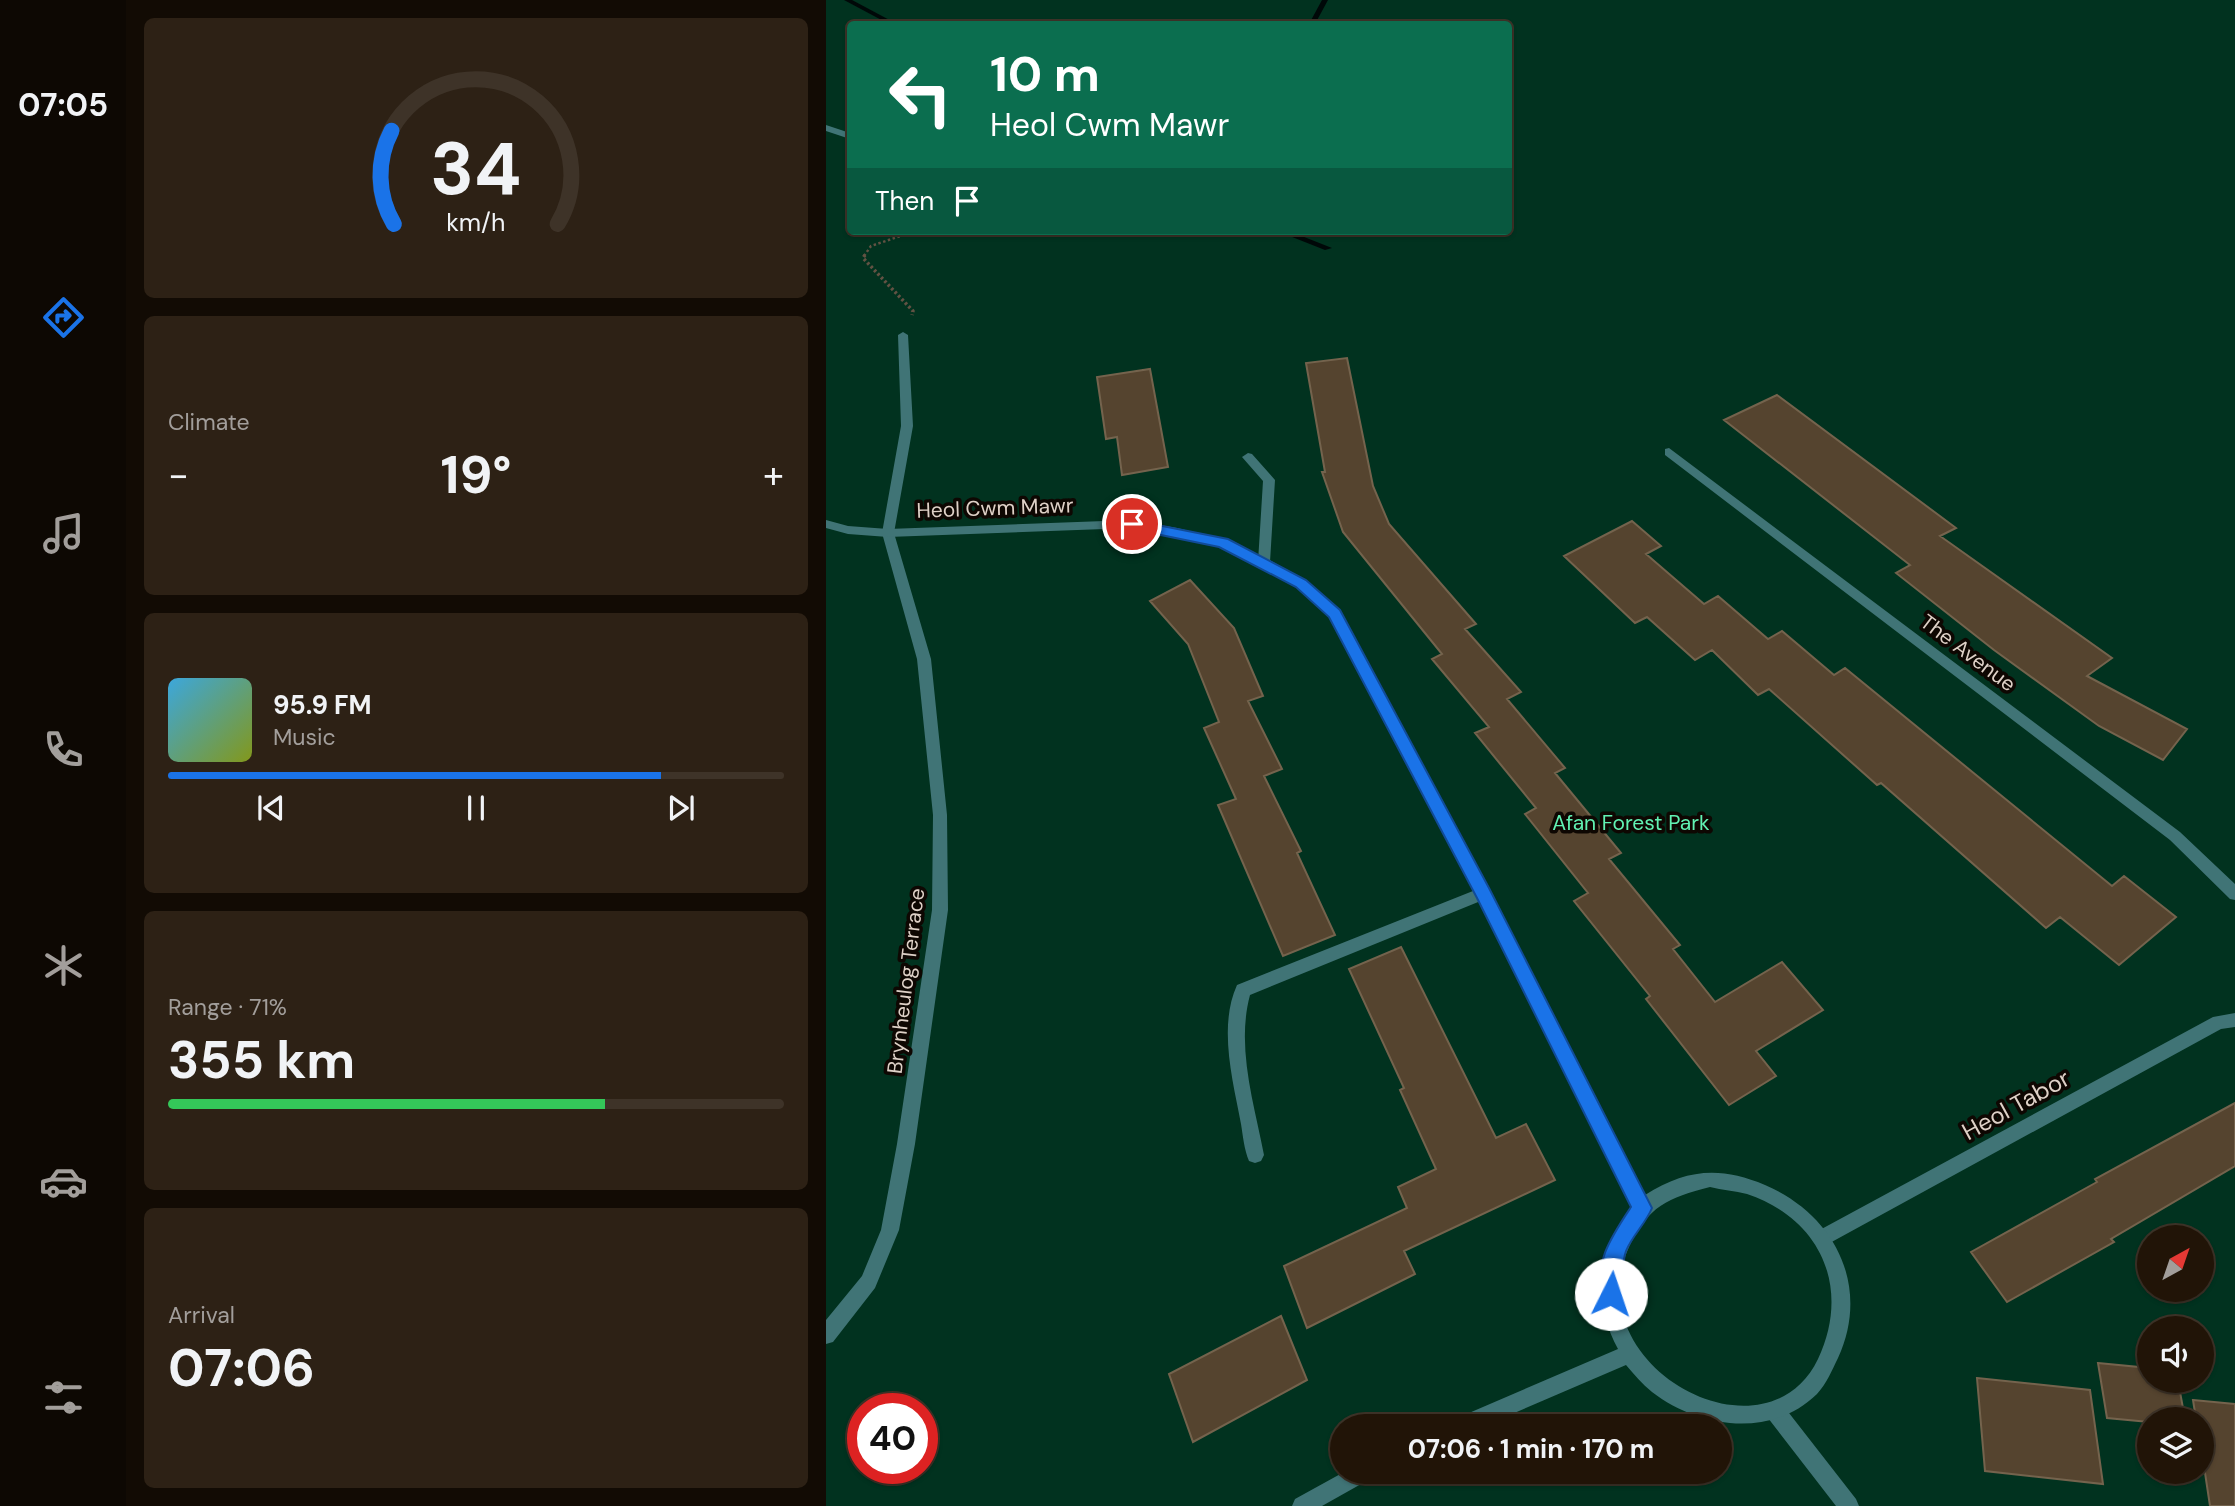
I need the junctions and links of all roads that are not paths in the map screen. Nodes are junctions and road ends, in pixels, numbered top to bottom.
1 (826, 128) edge
2 (847, 135) edge
3 (903, 335) road end
4 (1669, 452) dead end
5 (1248, 457) dead end
6 (826, 524) edge
7 (888, 533) junction
8 (1264, 562) junction
9 (1483, 893) junction
10 (2235, 894) edge
11 (2235, 1020) edge
12 (1255, 1155) dead end
13 (1642, 1208) junction
14 (1822, 1238) junction
15 (826, 1335) edge
16 (1629, 1354) junction
17 (1775, 1411) junction
18 (1490, 1414) edge
19 (1341, 1484) edge
20 (1302, 1506) edge
21 (1849, 1506) edge

1 - 2 street
3 - 7 street
4 - 10 street, The Avenue
5 - 8 street
6 - 7 street, Heol Cwm Mawr
7 - 8 street, Heol Cwm Mawr
7 - 15 street, Brynheulog Terrace
8 - 9 street, Heol Cwm Mawr
9 - 12 street
9 - 13 street, Heol Cwm Mawr
11 - 14 street, Heol Tabor
13 - 14 street
13 - 16 street
14 - 17 street
16 - 17 street
16 - 18 street
17 - 21 street
19 - 20 street

